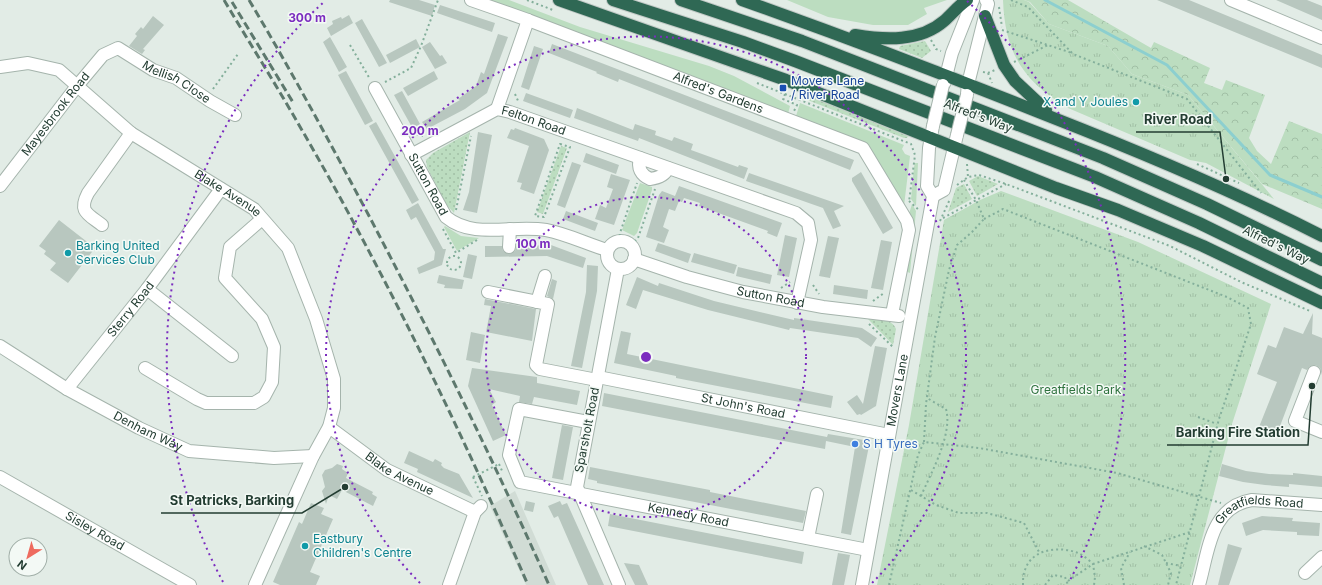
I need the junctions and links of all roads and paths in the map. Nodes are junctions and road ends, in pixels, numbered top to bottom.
1 (438, 0) edge
2 (471, 0) edge
3 (559, 0) edge
4 (613, 0) edge
5 (681, 0) edge
6 (742, 0) edge
7 (967, 0) edge
8 (973, 0) edge
9 (986, 0) edge
10 (1011, 0) edge
11 (1231, 0) edge
12 (985, 16) junction
13 (528, 20) junction
14 (1002, 30) dead end
15 (830, 31) junction
16 (930, 38) dead end
17 (1322, 38) edge
18 (350, 45) dead end
19 (1049, 45) junction
20 (118, 48) joint
21 (947, 52) dead end
22 (238, 54) dead end
23 (1073, 54) junction
24 (1013, 62) dead end
25 (0, 67) edge
26 (998, 68) dead end
27 (978, 71) dead end
28 (945, 80) junction
29 (77, 86) junction
30 (375, 88) junction
31 (967, 89) junction
32 (775, 90) dead end
33 (513, 91) dead end
34 (785, 94) junction
35 (206, 99) junction
36 (497, 109) junction
37 (235, 115) dead end
38 (519, 115) junction
39 (793, 116) dead end
40 (1060, 120) junction
41 (469, 124) junction
42 (932, 132) junction
43 (131, 133) junction
44 (399, 134) junction
45 (432, 144) junction
46 (955, 148) junction
47 (411, 155) junction
48 (640, 158) junction
49 (1193, 163) dead end
50 (966, 166) dead end
51 (668, 168) junction
52 (641, 172) junction
53 (968, 177) junction
54 (657, 178) junction
55 (964, 180) junction
56 (1238, 181) dead end
57 (1006, 184) junction
58 (0, 186) edge
59 (222, 189) junction
60 (954, 190) dead end
61 (933, 196) junction
62 (1263, 196) dead end
63 (951, 197) dead end
64 (976, 200) junction
65 (909, 201) dead end
66 (534, 216) joint
67 (262, 219) junction
68 (942, 219) junction
69 (984, 219) junction
70 (450, 220) junction
71 (102, 225) dead end
72 (937, 226) dead end
73 (483, 229) junction
74 (510, 229) junction
75 (1322, 236) edge
76 (625, 243) junction
77 (509, 246) dead end
78 (607, 250) junction
79 (456, 253) junction
80 (455, 257) junction
81 (634, 259) junction
82 (1322, 260) edge
83 (618, 269) junction
84 (545, 276) dead end
85 (809, 280) dead end
86 (792, 281) dead end
87 (1322, 283) edge
88 (147, 289) junction
89 (897, 289) junction
90 (488, 292) dead end
91 (775, 292) dead end
92 (820, 296) dead end
93 (872, 302) dead end
94 (542, 303) junction
95 (797, 303) junction
96 (1322, 303) edge
97 (1308, 310) dead end
98 (892, 314) junction
99 (910, 317) junction
100 (869, 323) dead end
101 (0, 346) edge
102 (894, 348) dead end
103 (232, 356) dead end
104 (145, 368) dead end
105 (1314, 372) dead end
106 (598, 379) junction
107 (67, 388) junction
108 (927, 397) junction
109 (1198, 417) dead end
110 (588, 422) junction
111 (1217, 424) junction
112 (329, 427) junction
113 (1322, 432) edge
114 (889, 435) junction
115 (924, 442) junction
116 (943, 444) junction
117 (313, 456) junction
118 (499, 464) dead end
119 (0, 477) edge
120 (911, 490) junction
121 (481, 493) dead end
122 (580, 494) junction
123 (817, 494) dead end
124 (921, 496) junction
125 (1199, 497) junction
126 (1322, 505) edge
127 (1232, 506) junction
128 (1190, 532) junction
129 (808, 538) junction
130 (1144, 546) junction
131 (868, 550) junction
132 (1131, 550) junction
133 (1040, 554) junction
134 (1322, 557) edge
135 (1166, 562) junction
136 (1093, 564) junction
137 (1181, 566) junction
138 (1305, 573) dead end
139 (1068, 580) junction
140 (190, 585) edge
141 (255, 585) edge
142 (449, 585) edge
143 (619, 585) edge
144 (862, 585) edge
145 (889, 585) edge
146 (1023, 585) edge
147 (1045, 585) edge
148 (1068, 585) edge
149 (1094, 585) edge
150 (1124, 585) edge
151 (1168, 585) edge
152 (1176, 585) edge
153 (1199, 585) edge

1 - 30 path
2 - 13 street, Alfred's Gardens
3 - 42 highway
4 - 87 highway, Alfred's Way
5 - 82 highway, Alfred's Way
6 - 15 highway
7 - 15 highway
8 - 28 street, Movers Lane
9 - 12 street
10 - 23 path
11 - 17 street
12 - 31 street
12 - 40 highway
13 - 36 street
13 - 89 street, Alfred's Gardens
14 - 19 path
15 - 28 highway
16 - 21 path
18 - 30 path
19 - 23 path
19 - 24 path
20 - 29 street, Mayesbrook Road
20 - 35 street, Mellish Close
22 - 35 path
23 - 62 path
25 - 29 street, Blake Avenue
26 - 27 path
28 - 31 highway
28 - 42 street, Movers Lane, bridge
29 - 43 street, Blake Avenue
29 - 58 street, Mayesbrook Road
30 - 44 street, Sutton Road
31 - 40 highway
31 - 46 street, bridge
32 - 34 path
33 - 38 path
34 - 39 path
34 - 65 path
35 - 37 street, Mellish Close
36 - 38 street, Felton Road
36 - 41 street, Felton Road
38 - 48 street, Felton Road
40 - 75 highway
41 - 45 street, Felton Road
41 - 70 path
42 - 46 highway
42 - 61 street, Movers Lane
43 - 59 street, Blake Avenue
43 - 71 street
44 - 45 path
44 - 47 street, Sutton Road
45 - 47 street, Felton Road
46 - 61 street
46 - 96 highway
47 - 70 street, Sutton Road
48 - 51 street, Felton Road
48 - 52 street
49 - 56 path
50 - 53 path
51 - 54 street
51 - 95 street, Felton Road
52 - 54 street
52 - 76 path
53 - 55 path
53 - 57 path
54 - 76 path
55 - 60 path
55 - 64 path
57 - 64 path
57 - 97 path
59 - 67 street, Blake Avenue
59 - 88 street, Sterry Road
61 - 99 street, Movers Lane
63 - 68 path
64 - 68 path
64 - 69 path
66 - 66 path
67 - 104 street
67 - 112 street, Blake Avenue
68 - 72 path
69 - 108 path
69 - 111 path
70 - 73 street, Sutton Road
70 - 79 path
73 - 74 street, Sutton Road
73 - 79 path
74 - 77 street
74 - 78 street, Sutton Road
76 - 78 street
76 - 81 street
78 - 83 street
79 - 80 path
80 - 80 path
81 - 83 street
81 - 95 street, Sutton Road
83 - 106 street, Sparsholt Road
84 - 94 street
85 - 92 path
86 - 91 path
88 - 103 street
88 - 107 street, Sterry Road
89 - 93 path
89 - 98 street, Alfred's Gardens
90 - 94 street
94 - 106 street, St John's Road
95 - 98 street, Sutton Road
98 - 99 street, Sutton Road
99 - 114 street, Movers Lane
100 - 102 path
101 - 107 street, Denham Way
105 - 113 street
106 - 110 street, Sparsholt Road
106 - 114 street, St John's Road
107 - 117 street, Denham Way
108 - 115 path
108 - 116 path
109 - 111 path
110 - 122 street, Sparsholt Road
110 - 122 street, Kennedy Road
111 - 125 path
112 - 117 street, Blake Avenue
112 - 142 street, Blake Avenue
114 - 131 street, Movers Lane
115 - 116 path
115 - 120 path
116 - 124 path
116 - 125 path
117 - 141 street, Blake Avenue
118 - 121 path, bridge
119 - 140 street, Sisley Road
120 - 124 path
120 - 145 path
122 - 129 street, Kennedy Road
122 - 143 street, Sparsholt Road
123 - 129 street
124 - 133 path
125 - 127 path
125 - 128 path
126 - 127 street, Greatfields Road
127 - 153 street, Greatfields Road
128 - 130 path
128 - 137 path
129 - 131 street, Kennedy Road
130 - 132 path
130 - 135 path
131 - 144 street, Movers Lane
132 - 136 path
132 - 150 path
133 - 136 path
133 - 146 path
134 - 138 street
135 - 137 path
135 - 151 path
136 - 139 path
136 - 149 path
137 - 152 path
139 - 147 path
139 - 148 path

